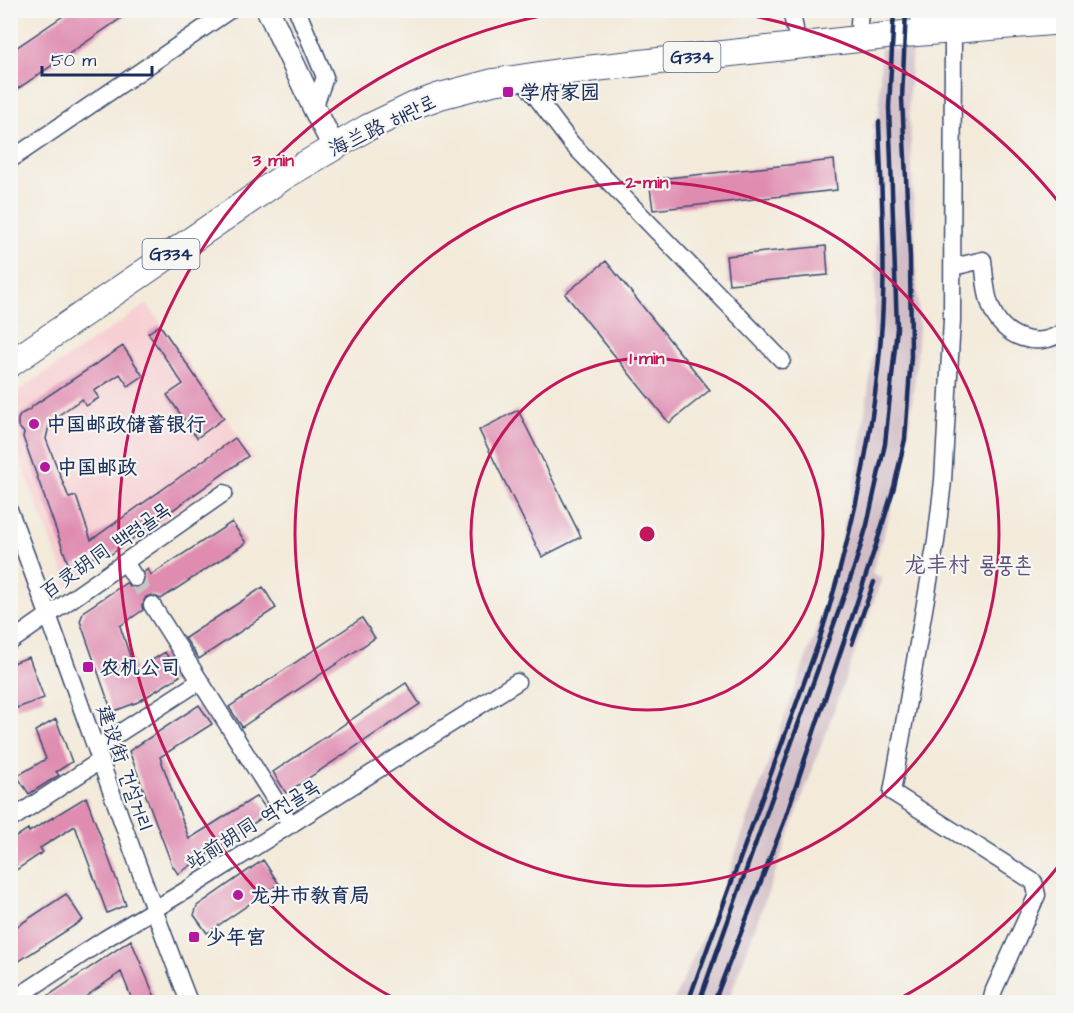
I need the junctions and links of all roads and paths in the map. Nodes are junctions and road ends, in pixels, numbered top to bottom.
1 (230, 10) edge
2 (268, 10) edge
3 (297, 10) edge
4 (975, 10) edge
5 (860, 17) edge
6 (962, 18) edge
7 (793, 20) edge
8 (1064, 21) edge
9 (521, 76) junction
10 (314, 108) junction
11 (330, 140) junction
12 (10, 160) edge
13 (953, 267) junction
14 (1064, 331) edge
15 (10, 346) edge
16 (782, 360) dead end
17 (10, 364) edge
18 (224, 493) dead end
19 (10, 513) edge
20 (125, 562) junction
21 (135, 578) tunnel mouth
22 (152, 605) tunnel mouth
23 (50, 615) junction
24 (10, 642) edge
25 (200, 681) junction
26 (517, 682) dead end
27 (99, 754) junction
28 (10, 820) edge
29 (291, 825) junction
30 (153, 910) junction
31 (10, 1002) edge
32 (189, 1002) edge
33 (991, 1002) edge

1 - 12 street
2 - 10 main road
3 - 10 street
4 - 6 highway, 海兰路 해란로 / G334
5 - 6 highway, 海兰路 해란로 / G334
5 - 7 highway, 海兰路 해란로 / G334
6 - 8 highway, 海兰路 해란로 / G334
6 - 9 highway, 海兰路 해란로 / G334
6 - 13 street
7 - 11 highway, 海兰路 해란로 / G334
9 - 11 highway, 海兰路 해란로 / G334
9 - 16 street
10 - 11 main road
11 - 15 highway, 海兰路 해란로 / G334
11 - 17 highway, 海兰路 해란로 / G334
13 - 14 street
13 - 33 street
18 - 20 street, 百灵胡同 백령골목
19 - 23 street, 建设街 건설거리
20 - 21 street
20 - 23 street, 百灵胡同 백령골목
22 - 25 street
23 - 24 street, 百灵胡同 백령골목
23 - 27 street, 建设街 건설거리
25 - 27 street
25 - 29 street
26 - 29 street, 站前胡同 역전골목
27 - 28 street
27 - 30 street, 建设街 건설거리
29 - 30 street, 站前胡同 역전골목
30 - 31 street, 站前胡同 역전골목
30 - 32 street, 建设街 건설거리

